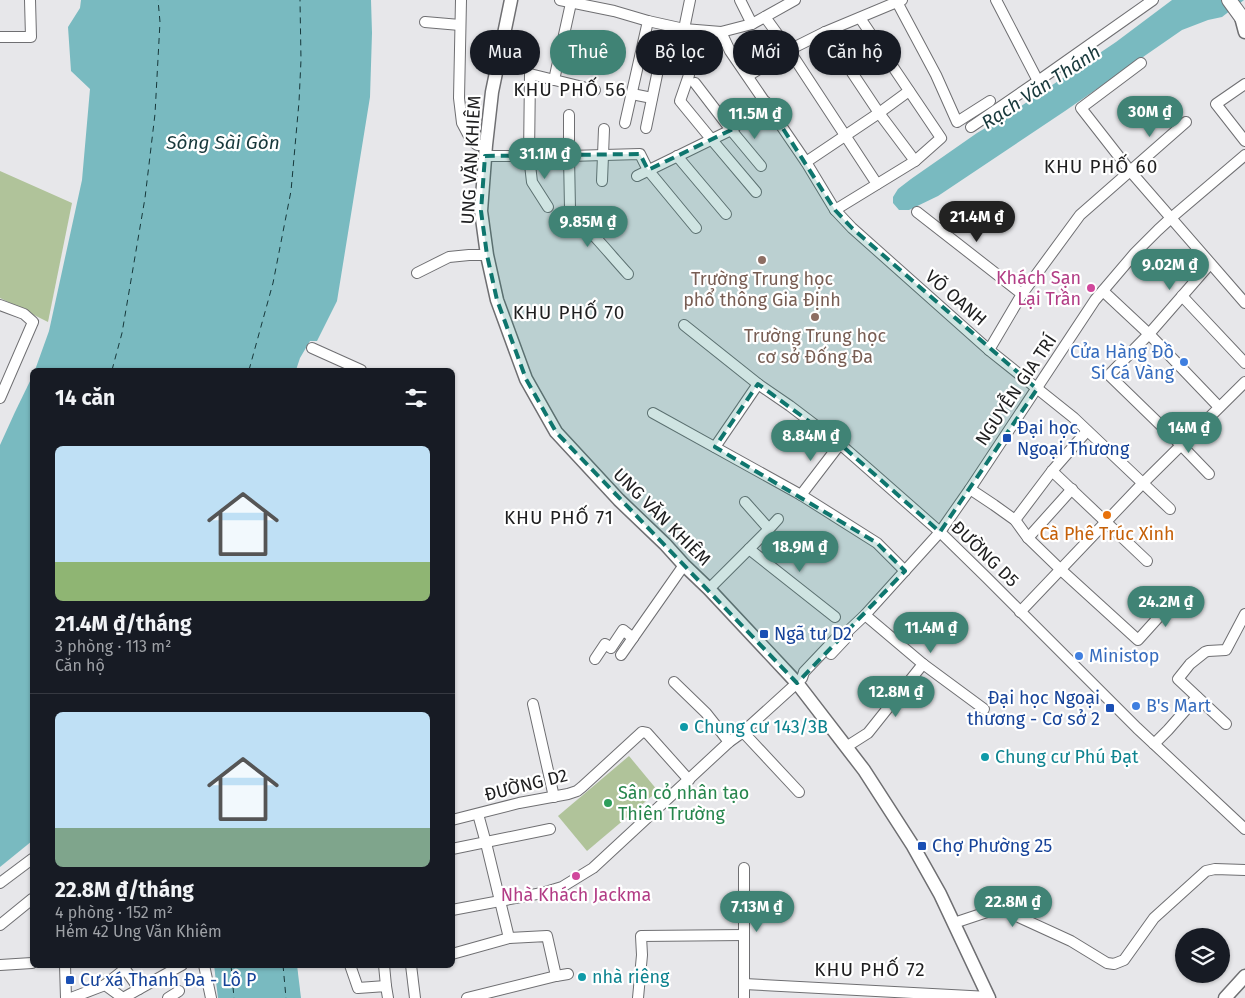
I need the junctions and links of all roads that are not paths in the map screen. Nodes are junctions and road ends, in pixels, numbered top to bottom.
1 (30, 0) edge
2 (460, 0) edge
3 (511, 0) edge
4 (560, 0) edge
5 (617, 0) edge
6 (690, 0) edge
7 (740, 0) edge
8 (794, 0) edge
9 (996, 0) edge
10 (1153, 0) edge
11 (1229, 0) edge
12 (899, 1) edge
13 (571, 3) junction
14 (614, 11) junction
15 (765, 17) junction
16 (860, 18) junction
17 (1243, 19) edge
18 (648, 21) junction
19 (425, 22) dead end
20 (752, 24) junction
21 (460, 25) junction
22 (684, 29) junction
23 (696, 30) edge
24 (775, 30) edge
25 (830, 30) edge
26 (723, 31) edge
27 (1245, 32) edge
28 (723, 36) edge
29 (0, 37) edge
30 (1141, 63) dead end
31 (799, 64) edge
32 (657, 75) edge
33 (854, 75) edge
34 (748, 76) joint
35 (554, 80) junction
36 (1038, 81) junction
37 (1245, 84) edge
38 (595, 90) dead end
39 (909, 91) junction
40 (632, 94) junction
41 (652, 98) junction
42 (766, 102) junction
43 (990, 102) dead end
44 (879, 113) junction
45 (569, 115) dead end
46 (1186, 122) dead end
47 (625, 123) dead end
48 (971, 127) dead end
49 (646, 128) dead end
50 (604, 129) dead end
51 (731, 130) junction
52 (845, 135) junction
53 (712, 140) junction
54 (1245, 141) edge
55 (486, 150) junction
56 (604, 155) junction
57 (529, 156) junction
58 (568, 156) junction
59 (678, 156) junction
60 (1245, 156) edge
61 (915, 160) junction
62 (806, 162) junction
63 (761, 166) dead end
64 (648, 170) junction
65 (1131, 172) junction
66 (637, 176) dead end
67 (602, 181) dead end
68 (877, 184) junction
69 (756, 192) dead end
70 (548, 208) dead end
71 (835, 210) junction
72 (917, 212) dead end
73 (726, 214) dead end
74 (1171, 218) junction
75 (696, 228) dead end
76 (487, 255) junction
77 (1210, 264) junction
78 (417, 273) dead end
79 (628, 274) dead end
80 (1103, 291) junction
81 (1022, 294) junction
82 (1182, 296) junction
83 (1245, 303) edge
84 (0, 305) edge
85 (684, 325) dead end
86 (1149, 334) junction
87 (312, 348) dead end
88 (989, 350) junction
89 (1245, 363) edge
90 (357, 368) edge
91 (1245, 382) edge
92 (758, 384) junction
93 (1037, 388) junction
94 (0, 398) edge
95 (1219, 407) junction
96 (653, 412) dead end
97 (1087, 431) junction
98 (840, 444) junction
99 (1181, 445) junction
100 (715, 447) junction
101 (1052, 470) junction
102 (1209, 474) dead end
103 (1142, 484) junction
104 (970, 489) junction
105 (1072, 489) junction
106 (801, 495) junction
107 (744, 502) dead end
108 (1170, 509) dead end
109 (778, 519) dead end
110 (1015, 520) junction
111 (1106, 522) junction
112 (769, 529) junction
113 (940, 532) junction
114 (1028, 538) junction
115 (749, 549) junction
116 (1147, 561) dead end
117 (684, 565) junction
118 (1060, 569) junction
119 (906, 571) junction
120 (709, 589) junction
121 (1175, 599) dead end
122 (1020, 612) junction
123 (1245, 614) edge
124 (865, 615) junction
125 (834, 617) dead end
126 (633, 638) junction
127 (621, 655) dead end
128 (595, 659) dead end
129 (924, 664) junction
130 (800, 680) junction
131 (674, 682) dead end
132 (1197, 697) junction
133 (534, 704) dead end
134 (984, 710) dead end
135 (1226, 724) dead end
136 (743, 732) junction
137 (729, 742) junction
138 (1154, 744) junction
139 (846, 747) junction
140 (689, 780) junction
141 (799, 792) dead end
142 (554, 797) junction
143 (478, 814) junction
144 (455, 819) edge
145 (550, 829) dead end
146 (1245, 829) edge
147 (486, 843) junction
148 (455, 848) edge
149 (30, 860) edge
150 (744, 868) dead end
151 (1245, 870) edge
152 (0, 883) edge
153 (500, 900) junction
154 (30, 901) edge
155 (455, 909) edge
156 (954, 923) junction
157 (0, 924) edge
158 (744, 935) junction
159 (509, 938) junction
160 (455, 953) edge
161 (30, 963) edge
162 (0, 965) edge
163 (65, 968) edge
164 (177, 968) edge
165 (205, 968) edge
166 (351, 968) edge
167 (384, 968) edge
168 (411, 968) edge
169 (568, 974) dead end
170 (556, 976) junction
171 (1245, 976) edge
172 (744, 984) junction
173 (104, 985) junction
174 (386, 986) junction
175 (139, 989) junction
176 (179, 991) dead end
177 (989, 997) edge
178 (66, 998) edge
179 (71, 998) edge
180 (124, 998) edge
181 (168, 998) edge
182 (211, 998) edge
183 (388, 998) edge
184 (415, 998) edge
185 (467, 998) edge
186 (638, 998) edge
187 (744, 998) edge
188 (1225, 998) edge

1 - 29 street
2 - 21 street
3 - 55 main road, UNG VĂN KHIÊM
4 - 13 street
5 - 14 street
6 - 22 street
7 - 20 street
8 - 15 street
9 - 36 street
10 - 36 street
11 - 17 highway
12 - 16 street
12 - 43 street
13 - 14 street
13 - 35 street
14 - 18 street
15 - 20 street
15 - 24 street
16 - 25 street
16 - 39 street
17 - 27 main road
18 - 22 street
18 - 40 street
19 - 21 street
20 - 26 street
21 - 55 street
22 - 23 street
28 - 34 street, VÕ OANH
30 - 65 street
31 - 52 street
32 - 41 street
33 - 44 street
34 - 42 street, VÕ OANH
35 - 38 street
35 - 57 street
36 - 48 street
37 - 54 street
39 - 44 street
39 - 61 street
40 - 41 street
40 - 47 street
41 - 49 street
42 - 51 street
42 - 62 street, VÕ OANH
44 - 52 street
44 - 61 street
45 - 58 street
46 - 65 street
50 - 56 street
51 - 53 street
51 - 53 street
51 - 63 street
52 - 62 street
52 - 68 street
53 - 59 street
53 - 69 street
55 - 57 street
55 - 76 main road, UNG VĂN KHIÊM
56 - 58 street
56 - 64 street
56 - 67 street
57 - 58 street
57 - 70 street
58 - 79 street
59 - 64 street
59 - 73 street
60 - 74 street, NGUYỄN GIA TRÍ
61 - 68 street
62 - 71 street, VÕ OANH
64 - 66 street
64 - 75 street
65 - 74 street
65 - 81 street
68 - 71 street
71 - 88 street, VÕ OANH
72 - 81 street
74 - 77 street
74 - 80 street, NGUYỄN GIA TRÍ
76 - 78 street
76 - 117 main road, UNG VĂN KHIÊM
77 - 82 street
77 - 83 street
80 - 86 street
80 - 93 street, NGUYỄN GIA TRÍ
81 - 88 street
82 - 86 street
82 - 89 street
84 - 94 street
85 - 92 street, ĐƯỜNG D5
86 - 95 street
86 - 99 street
87 - 90 street
88 - 93 street, VÕ OANH
91 - 95 street
92 - 98 street, ĐƯỜNG D5
92 - 100 street
93 - 97 street, VÕ OANH
93 - 104 street, NGUYỄN GIA TRÍ
95 - 99 street
96 - 100 street
97 - 101 street
97 - 103 street, VÕ OANH
98 - 106 street
98 - 113 street, ĐƯỜNG D5
99 - 102 street
99 - 103 street
100 - 106 street
101 - 105 street
101 - 110 street
103 - 108 street, VÕ OANH
103 - 111 street
104 - 110 street
104 - 113 street, NGUYỄN GIA TRÍ
105 - 111 street
105 - 114 street
106 - 119 street
107 - 112 street
109 - 112 street
110 - 114 street
111 - 116 street
111 - 118 street
112 - 115 street
113 - 119 street, NGUYỄN GIA TRÍ
113 - 122 street, ĐƯỜNG D5
114 - 118 street
115 - 120 street
115 - 125 street
117 - 120 main road, UNG VĂN KHIÊM
117 - 126 street
118 - 121 street
118 - 122 street
119 - 124 street, NGUYỄN GIA TRÍ
120 - 130 main road, UNG VĂN KHIÊM
122 - 138 street, ĐƯỜNG D5
123 - 132 street
124 - 129 street
124 - 130 street, NGUYỄN GIA TRÍ
126 - 127 street
126 - 128 street
129 - 134 street
129 - 139 street
130 - 136 street, NGUYỄN GIA TRÍ
130 - 139 main road, UNG VĂN KHIÊM
131 - 137 street
132 - 135 street
132 - 138 street
133 - 142 street
136 - 137 street, NGUYỄN GIA TRÍ
136 - 141 street
137 - 140 street, NGUYỄN GIA TRÍ
138 - 146 street, ĐƯỜNG D5
139 - 156 main road, UNG VĂN KHIÊM
140 - 142 street, ĐƯỜNG D2
140 - 153 street, NGUYỄN GIA TRÍ
142 - 143 street, ĐƯỜNG D2
143 - 144 street, ĐƯỜNG D2
143 - 147 street
145 - 147 street
147 - 148 street
147 - 153 street
149 - 152 street
150 - 158 street
151 - 156 street
153 - 155 street, NGUYỄN GIA TRÍ
153 - 159 street
154 - 157 street
156 - 177 main road, UNG VĂN KHIÊM
158 - 172 street
158 - 186 street
159 - 160 street
159 - 170 street
161 - 162 street
163 - 178 street
164 - 175 street
165 - 182 street
166 - 174 street
167 - 174 street
168 - 184 street
169 - 170 street
170 - 185 street
171 - 188 main road
172 - 177 street
172 - 187 street
173 - 175 street
173 - 179 street
173 - 180 street
174 - 183 street
175 - 180 street
176 - 181 street

